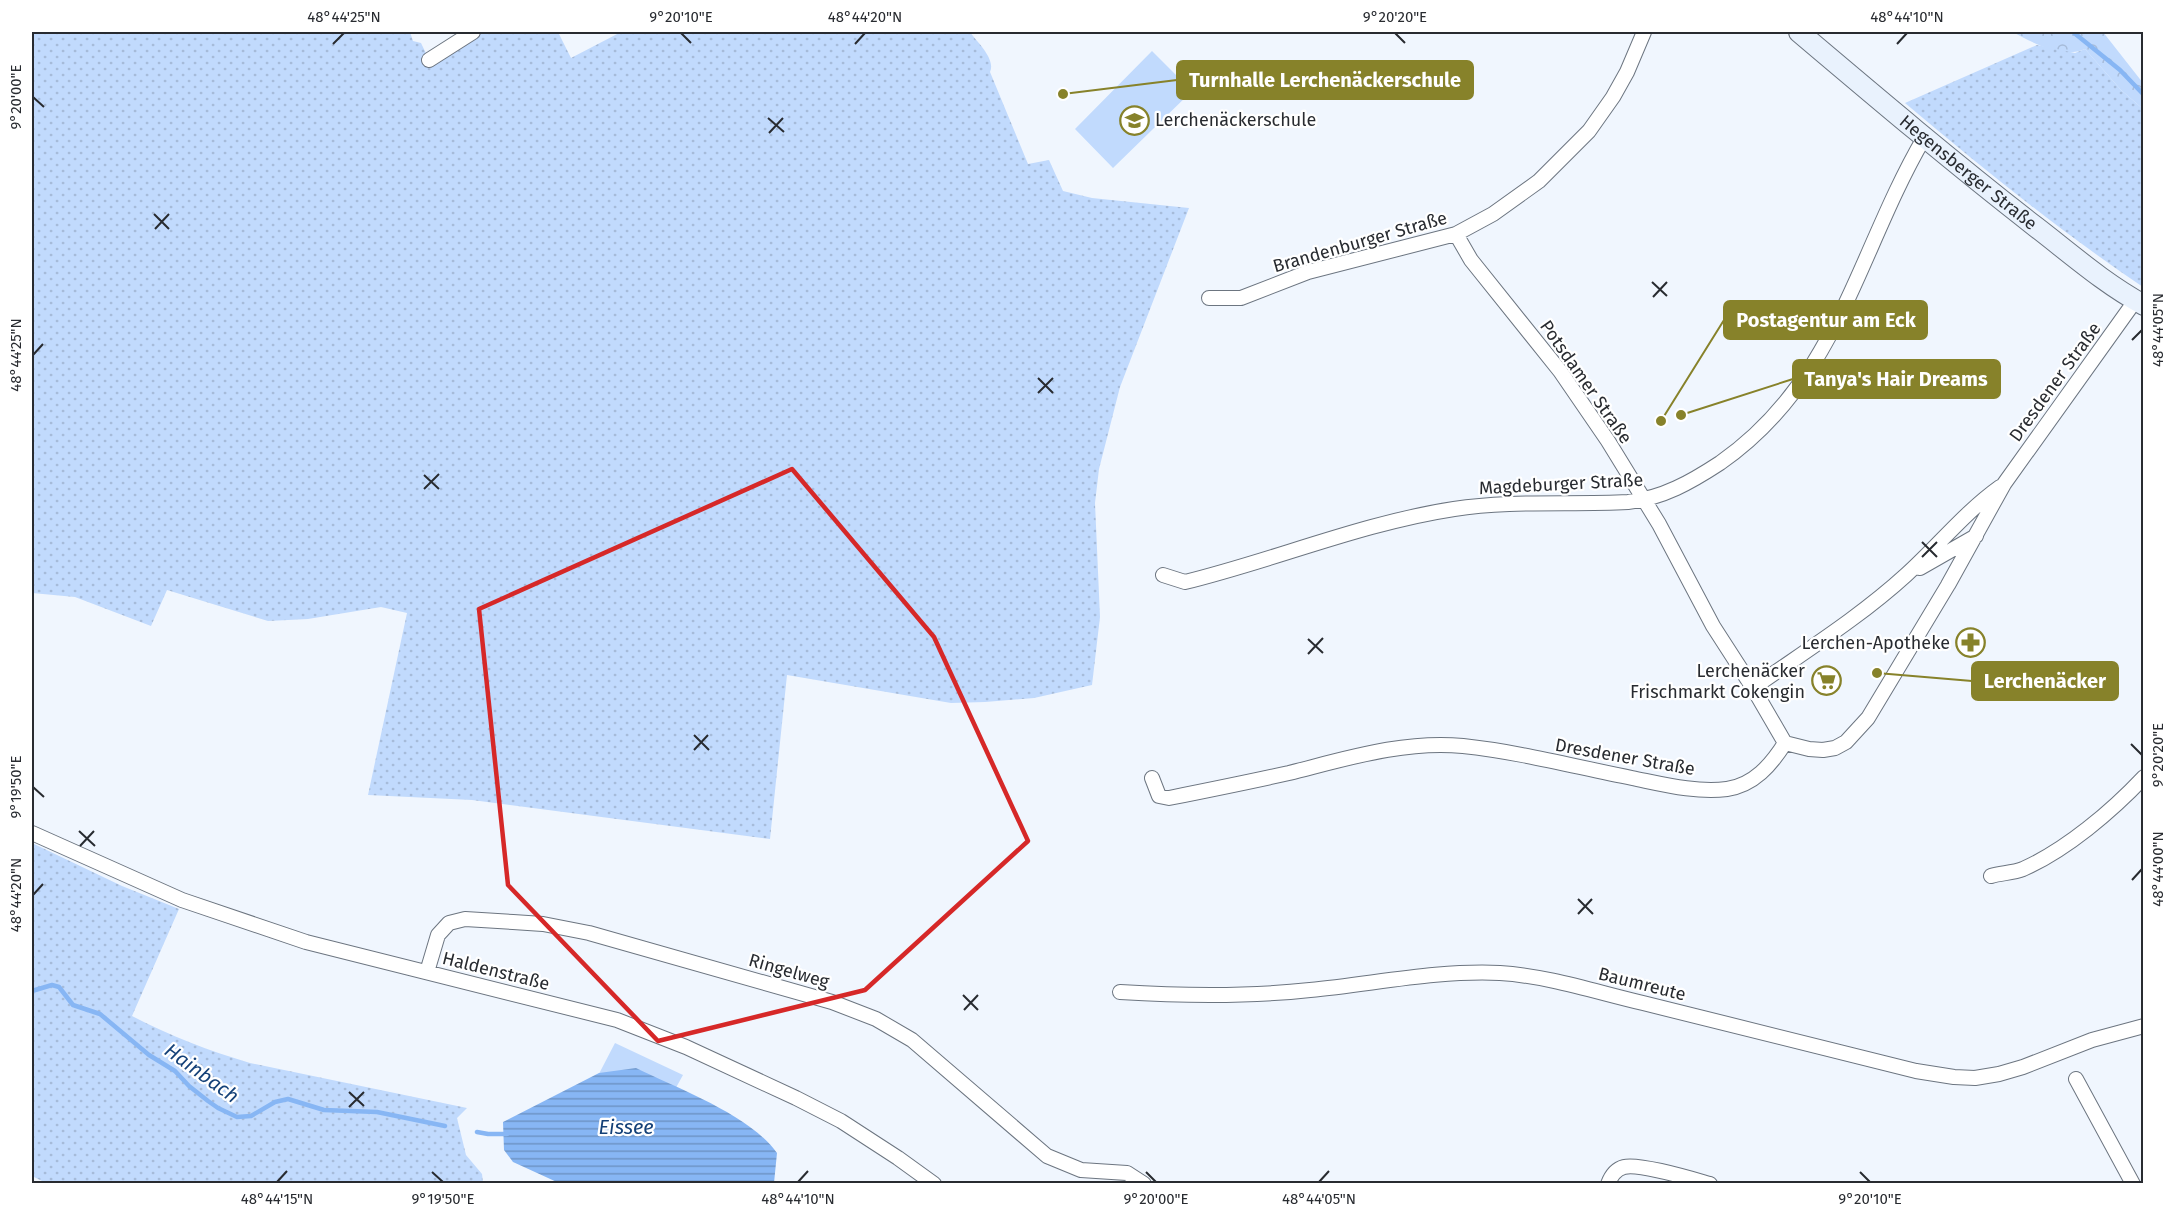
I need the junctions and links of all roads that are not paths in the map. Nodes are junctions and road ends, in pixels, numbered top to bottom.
1 (473, 32) edge
2 (1644, 32) edge
3 (1799, 32) edge
4 (429, 60) dead end
5 (1924, 138) junction
6 (1456, 234) junction
7 (1209, 298) dead end
8 (2139, 303) edge
9 (2004, 484) junction
10 (1643, 500) junction
11 (1976, 536) junction
12 (1162, 575) dead end
13 (1905, 576) junction
14 (1754, 688) junction
15 (1785, 743) junction
16 (2144, 777) edge
17 (1152, 778) dead end
18 (32, 833) edge
19 (1991, 876) dead end
20 (427, 972) junction
21 (1120, 992) dead end
22 (2144, 1026) edge
23 (2076, 1079) dead end
24 (934, 1184) edge
25 (1144, 1184) edge
26 (1608, 1184) edge
27 (1710, 1184) edge
28 (2133, 1184) edge

1 - 4 street
2 - 6 street, Brandenburger Straße
3 - 5 street, Hegensberger Straße
5 - 8 street, Hegensberger Straße
5 - 10 street, Magdeburger Straße
6 - 7 street, Brandenburger Straße
6 - 10 street, Potsdamer Straße
8 - 9 street, Dresdener Straße
9 - 11 street, Dresdener Straße
9 - 13 street, Dresdener Straße
10 - 12 street, Magdeburger Straße
10 - 14 street, Potsdamer Straße
11 - 13 street, Dresdener Straße
11 - 15 street, Dresdener Straße
13 - 14 street, Dresdener Straße
14 - 15 street, Potsdamer Straße
15 - 17 street, Dresdener Straße
16 - 19 street
18 - 20 street, Haldenstraße
20 - 24 street, Haldenstraße
20 - 25 street, Ringelweg
21 - 22 street, Baumreute
23 - 28 street
26 - 27 street

